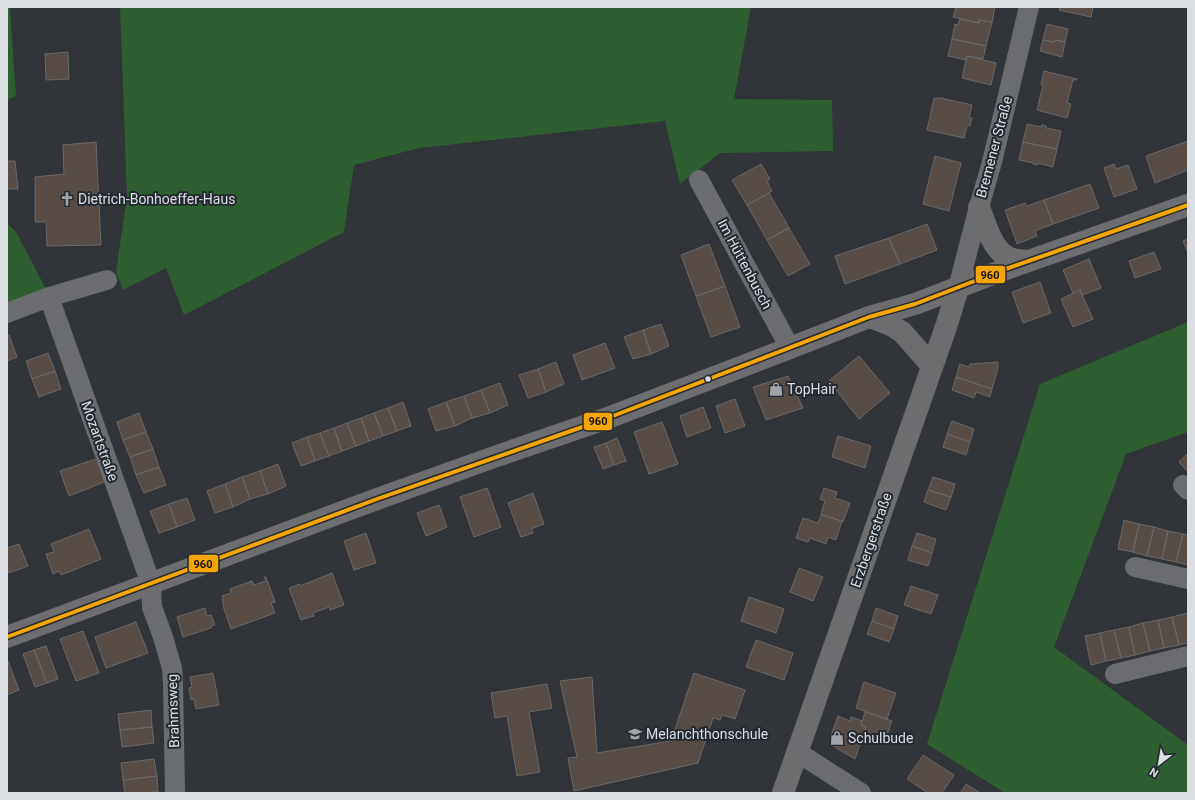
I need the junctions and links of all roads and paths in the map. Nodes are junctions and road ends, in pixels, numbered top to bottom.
1 (1029, 7) edge
2 (699, 180) dead end
3 (1188, 205) edge
4 (979, 207) junction
5 (1029, 261) junction
6 (107, 280) dead end
7 (958, 288) junction
8 (49, 297) junction
9 (7, 313) edge
10 (869, 317) junction
11 (790, 348) junction
12 (932, 366) junction
13 (1135, 567) dead end
14 (1188, 579) edge
15 (151, 584) junction
16 (7, 637) edge
17 (1188, 656) edge
18 (1115, 674) dead end
19 (797, 752) junction
20 (174, 793) edge
21 (783, 793) edge
22 (861, 793) edge

1 - 4 street, Bremener Straße
2 - 11 street, Im Hüttenbusch
3 - 5 main road
4 - 5 main road
4 - 7 street, Bremener Straße
5 - 7 main road
6 - 8 street
7 - 10 main road
7 - 12 main road, Erzbergerstraße
8 - 9 street
8 - 15 street, Mozartstraße
10 - 11 main road
10 - 12 main road
11 - 15 main road
12 - 19 main road, Erzbergerstraße
13 - 14 street
15 - 16 main road
15 - 20 street, Brahmsweg
17 - 18 street
19 - 21 main road, Erzbergerstraße
19 - 22 street

